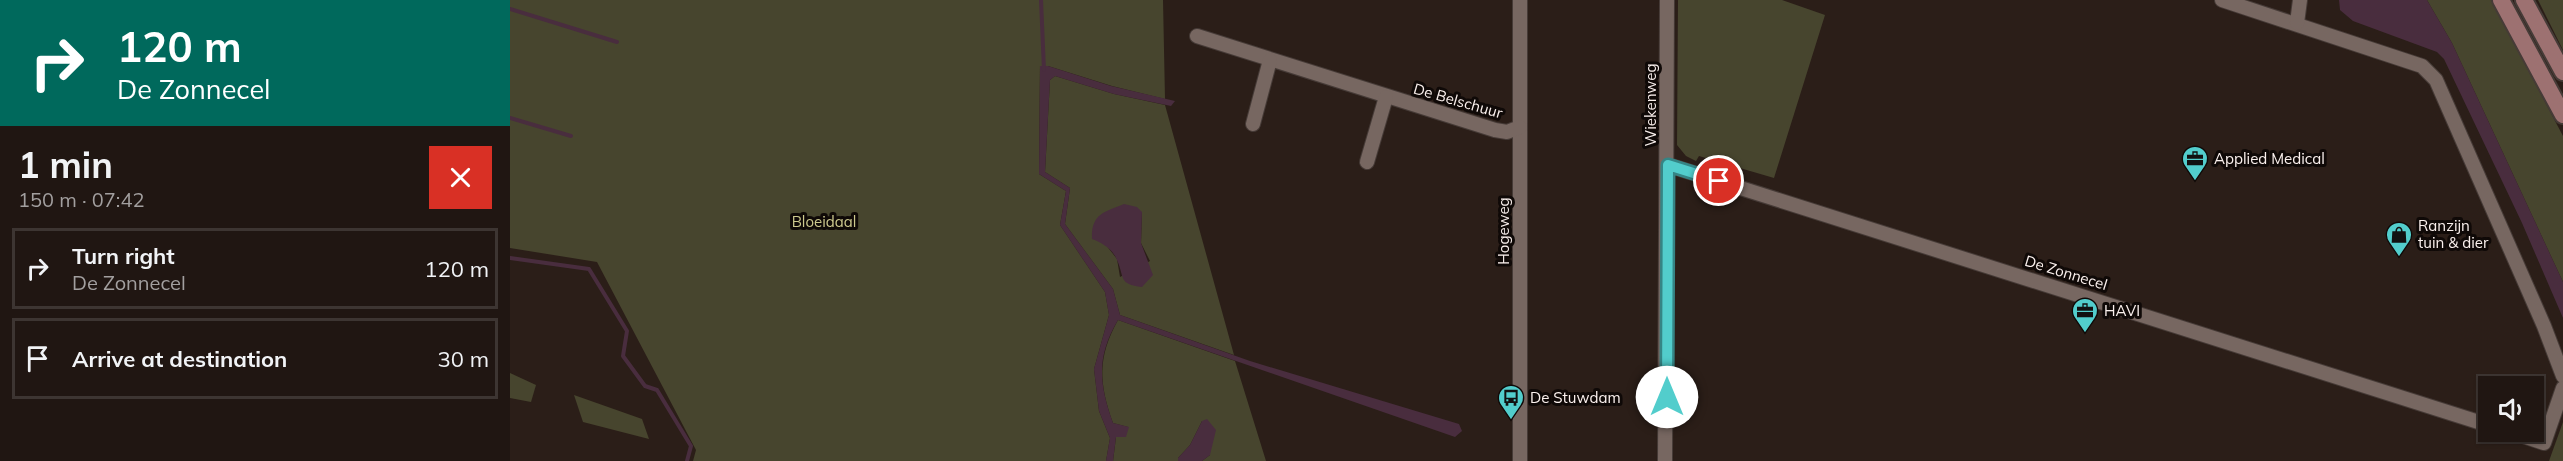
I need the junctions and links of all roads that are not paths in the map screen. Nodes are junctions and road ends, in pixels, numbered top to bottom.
1 (1520, 0) edge
2 (1667, 0) edge
3 (2222, 0) edge
4 (2300, 0) edge
5 (2501, 0) edge
6 (2524, 0) edge
7 (2297, 23) junction
8 (1197, 36) dead end
9 (1270, 60) junction
10 (2563, 72) edge
11 (1386, 97) junction
12 (2563, 115) edge
13 (1253, 124) dead end
14 (1520, 127) junction
15 (1367, 162) dead end
16 (1668, 165) junction
17 (2563, 376) edge
18 (2563, 388) edge
19 (2478, 422) edge
20 (2541, 442) edge
21 (1520, 461) edge
22 (1665, 461) edge

1 - 14 street, Hogeweg
2 - 16 street, Wiekenweg
3 - 7 street
4 - 7 street
5 - 12 main road
6 - 10 main road
7 - 17 street
8 - 9 street, De Belschuur
9 - 11 street, De Belschuur
9 - 13 street
11 - 14 street, De Belschuur
11 - 15 street
14 - 21 street, Hogeweg
16 - 19 street, De Zonnecel
16 - 22 street, Wiekenweg
18 - 20 street

